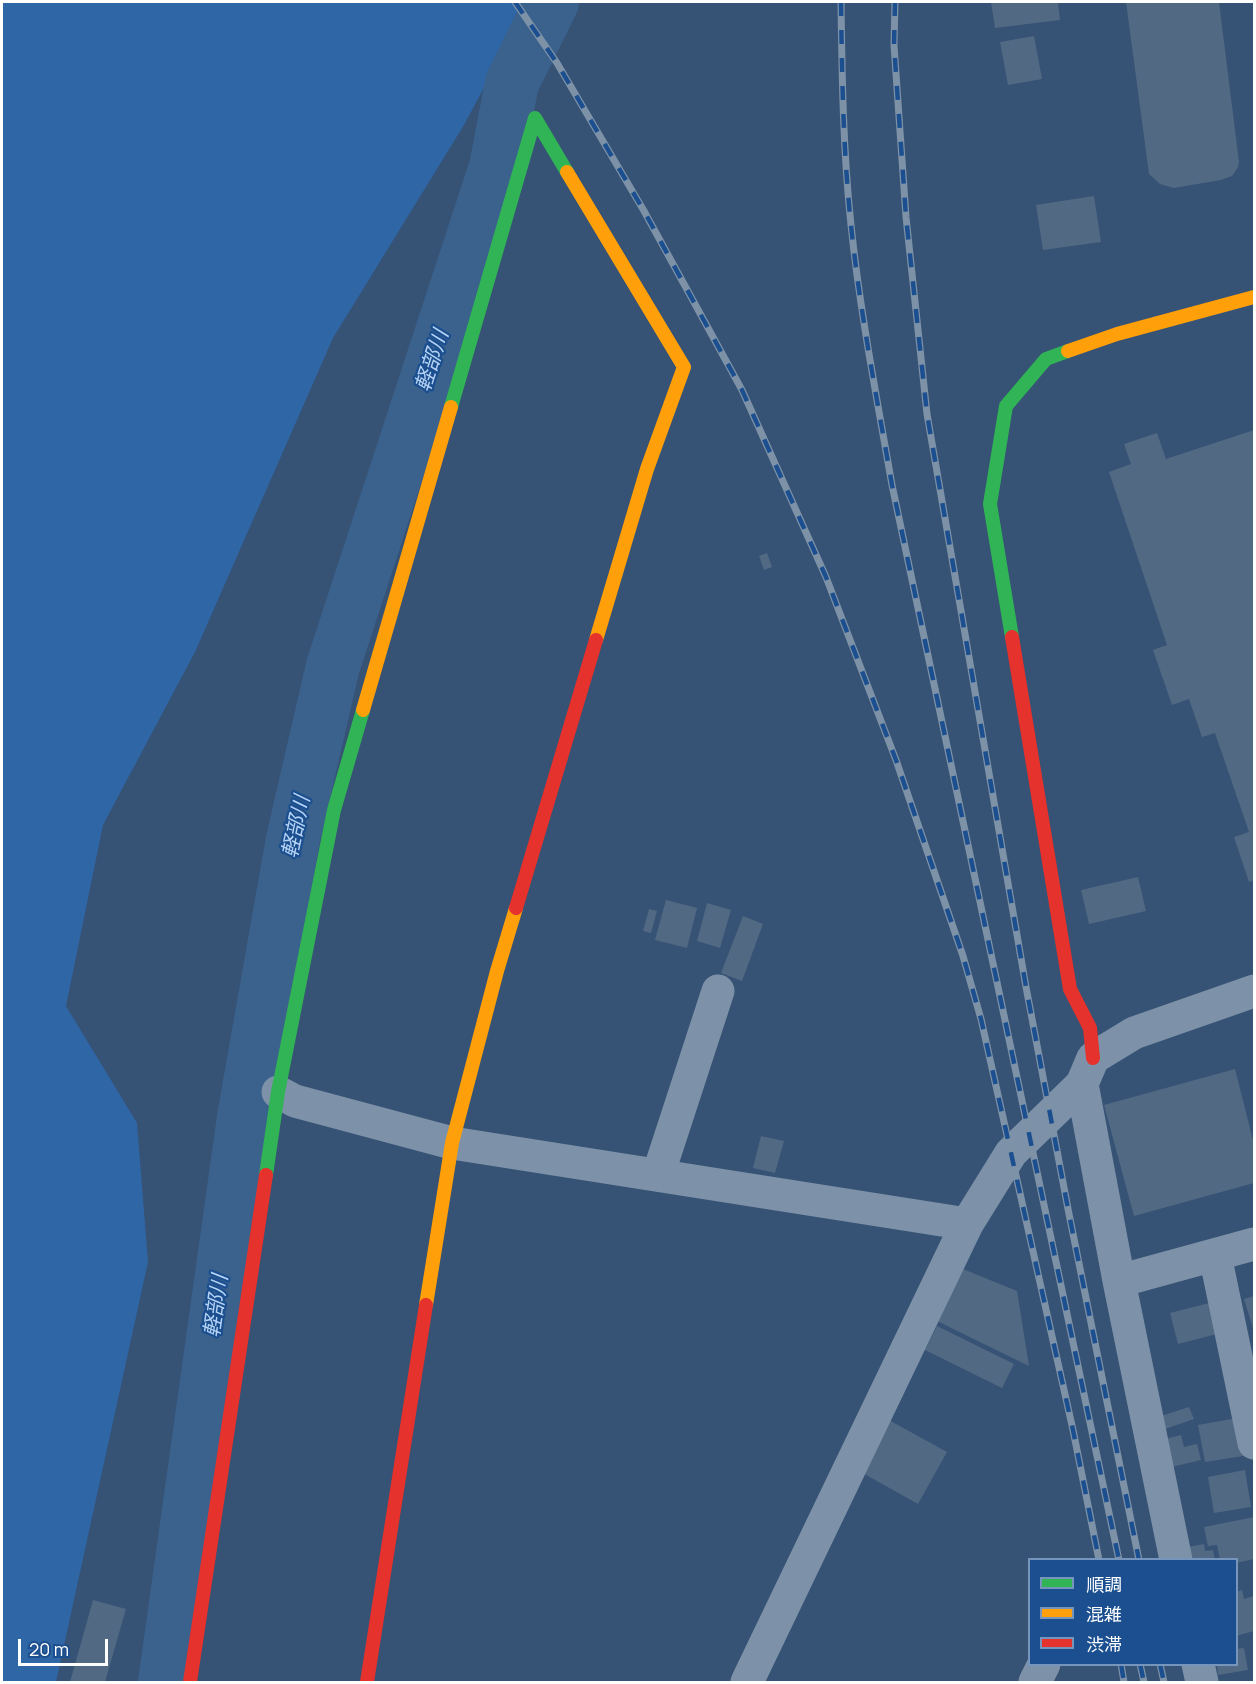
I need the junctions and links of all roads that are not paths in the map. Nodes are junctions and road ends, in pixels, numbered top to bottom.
1 (1254, 297) edge
2 (718, 991) dead end
3 (1254, 991) edge
4 (1088, 1071) junction
5 (278, 1092) junction
6 (452, 1143) junction
7 (658, 1175) junction
8 (967, 1224) junction
9 (1254, 1244) edge
10 (1215, 1255) junction
11 (1119, 1281) junction
12 (1254, 1443) edge
13 (1176, 1558) edge
14 (1044, 1666) edge
15 (1198, 1666) edge
16 (190, 1683) edge
17 (367, 1683) edge
18 (747, 1683) edge
19 (1035, 1683) edge
20 (1202, 1683) edge

1 - 4 street
2 - 7 street
3 - 4 street
4 - 8 street
4 - 11 street
5 - 6 street
5 - 6 street
5 - 16 street
6 - 7 street
6 - 17 street
7 - 8 street
8 - 18 street
9 - 10 street
10 - 11 street
10 - 12 street
11 - 13 street
14 - 19 street
15 - 20 street

